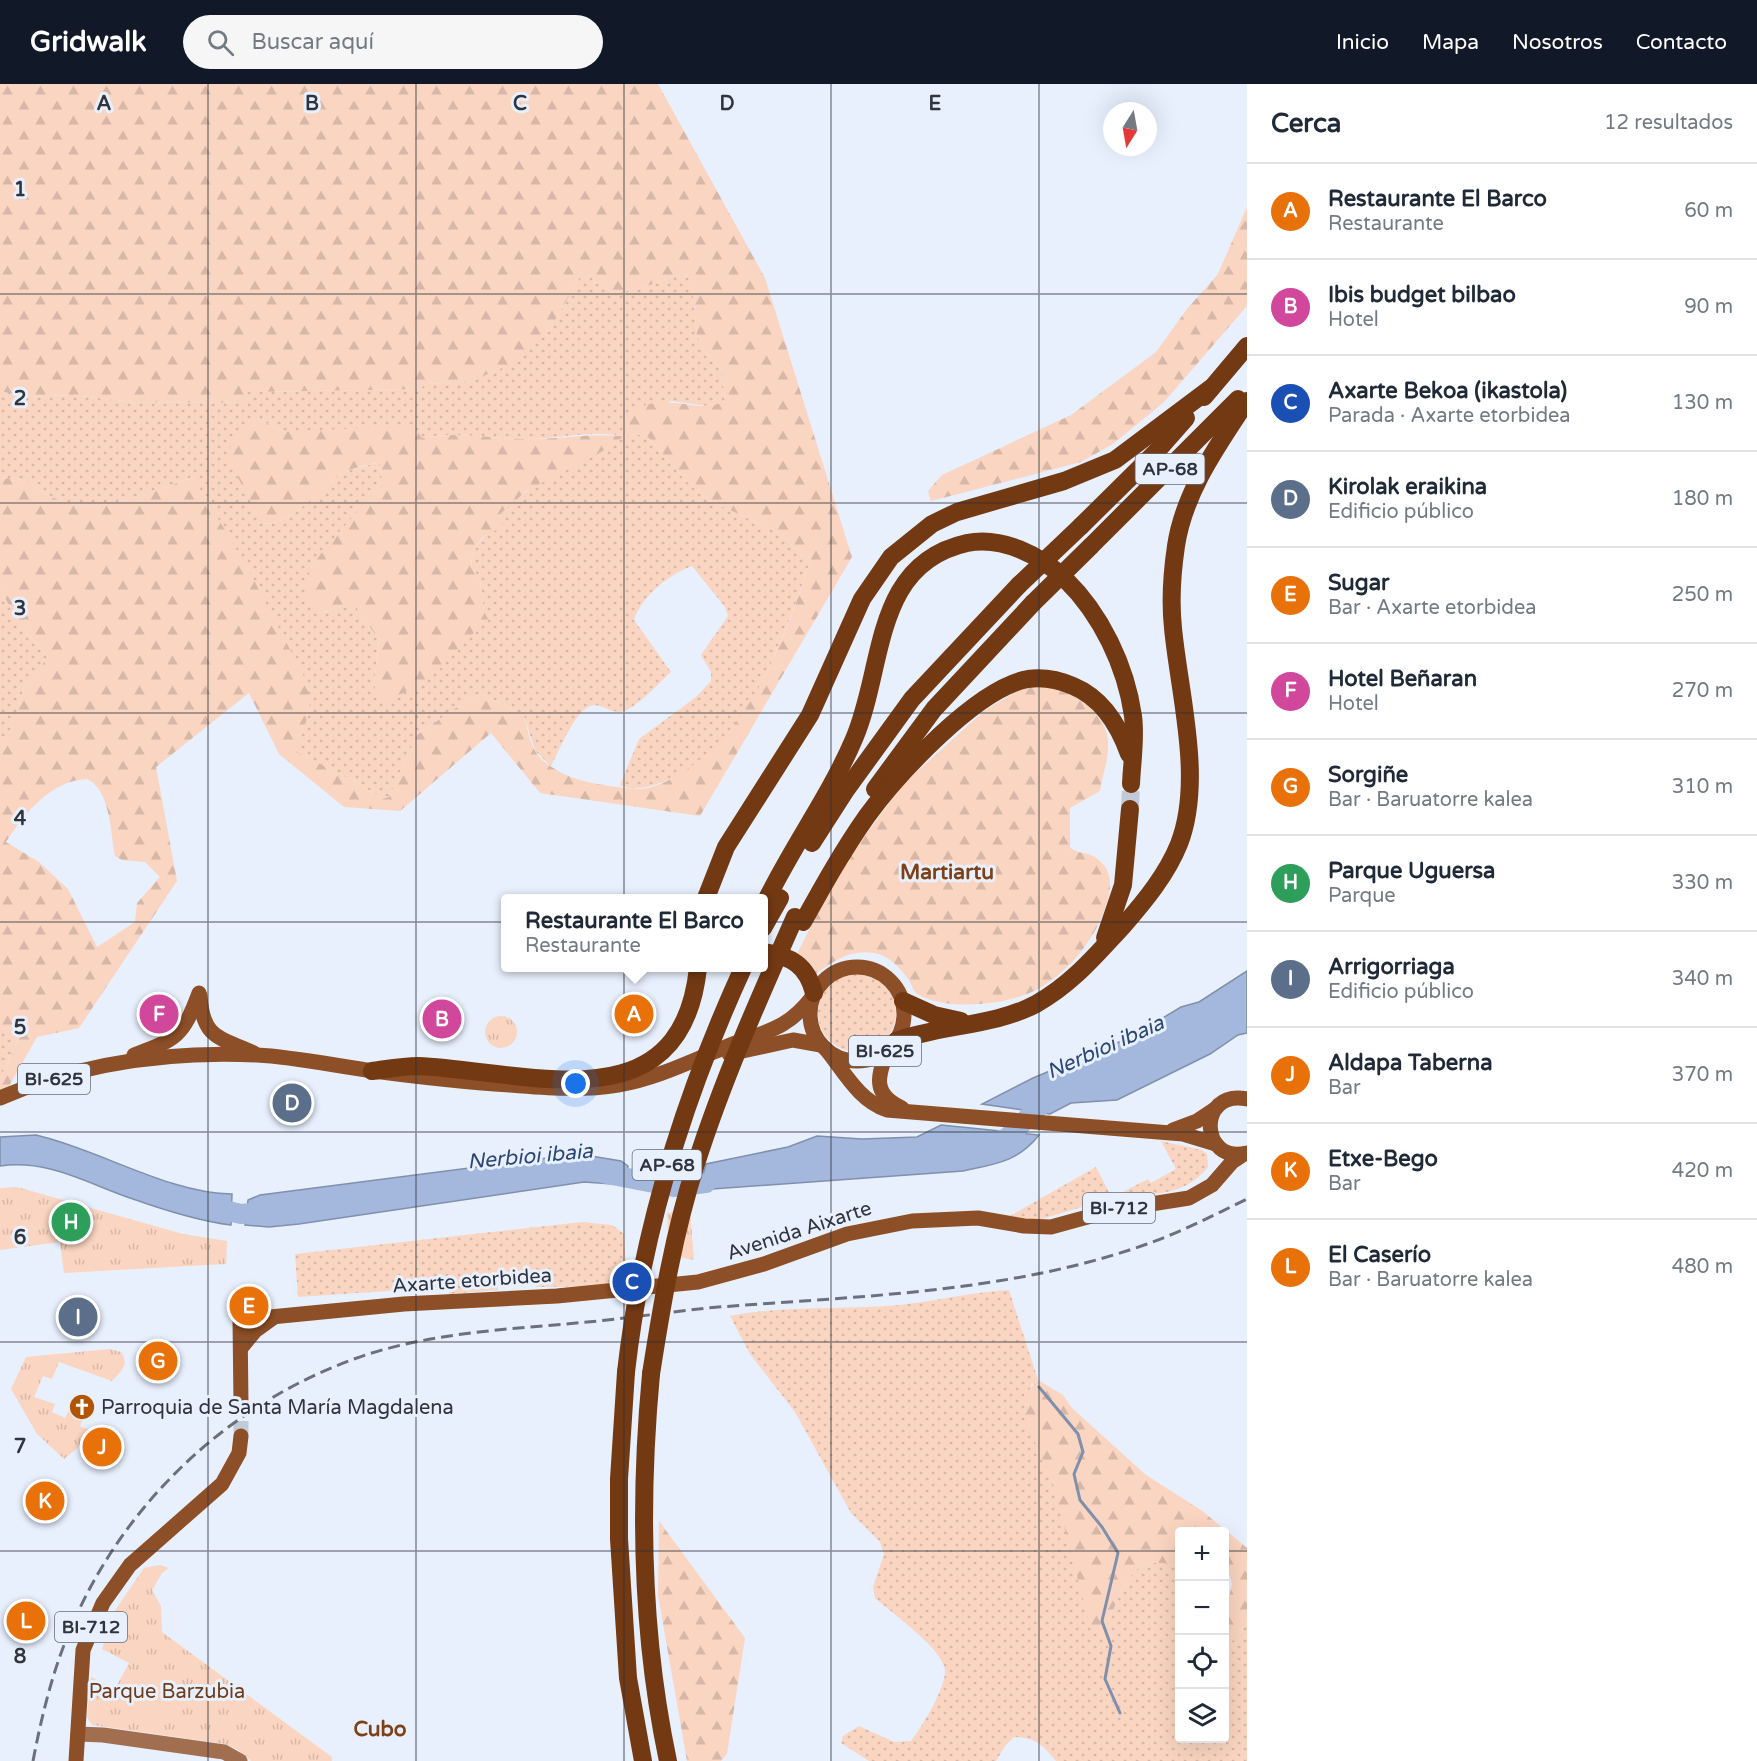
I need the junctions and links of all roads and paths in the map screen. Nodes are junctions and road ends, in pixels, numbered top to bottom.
1 (1247, 346) edge
2 (1211, 388) junction
3 (1247, 389) edge
4 (1247, 401) edge
5 (1130, 809) tunnel mouth
6 (714, 877) junction
7 (708, 894) edge
8 (713, 894) edge
9 (768, 904) edge
10 (768, 905) edge
11 (799, 920) junction
12 (1100, 951) junction
13 (768, 953) edge
14 (697, 972) edge
15 (741, 972) edge
16 (814, 995) junction
17 (903, 1001) junction
18 (968, 1022) junction
19 (892, 1045) junction
20 (823, 1046) junction
21 (260, 1055) junction
22 (691, 1063) junction
23 (110, 1065) junction
24 (372, 1071) junction
25 (0, 1098) edge
26 (1247, 1099) edge
27 (1215, 1108) junction
28 (916, 1113) junction
29 (1152, 1132) junction
30 (1218, 1146) junction
31 (1246, 1153) edge
32 (1221, 1175) junction
33 (706, 1280) joint
34 (274, 1317) junction
35 (241, 1348) junction
36 (241, 1404) tunnel mouth
37 (241, 1436) tunnel mouth
38 (78, 1734) junction
39 (76, 1761) edge
40 (240, 1761) edge
41 (643, 1761) edge
42 (668, 1761) edge

1 - 2 highway, AP-68
2 - 6 highway
2 - 10 highway, AP-68, bridge
3 - 11 highway, AP-68, bridge
4 - 12 highway
5 - 12 highway
6 - 7 highway
6 - 8 highway
9 - 11 highway
11 - 42 highway, AP-68, bridge
12 - 18 highway
13 - 16 highway
14 - 24 highway
15 - 41 highway, AP-68, bridge
16 - 17 main road, BI-625
16 - 20 main road, BI-625
16 - 22 main road, BI-625
17 - 18 highway
17 - 19 main road, BI-625
18 - 19 highway
19 - 20 main road, BI-625
19 - 28 main road, BI-625
20 - 22 main road, BI-625
20 - 28 main road, BI-625
21 - 23 main road, BI-625
21 - 23 main road
21 - 24 main road, BI-625
22 - 24 main road, BI-625
23 - 25 main road, BI-625
26 - 27 main road
27 - 29 main road, BI-625
27 - 30 main road
28 - 29 main road, BI-625
29 - 30 main road, BI-625
30 - 31 main road
30 - 32 main road
31 - 32 main road
32 - 33 main road, Avenida Aixarte / BI-712
33 - 34 main road, Axarte etorbidea / BI-712
34 - 35 main road
34 - 35 main road, Axarte etorbidea / BI-712
35 - 36 main road, BI-712
37 - 38 main road, BI-712
38 - 39 main road, BI-712
38 - 40 street

